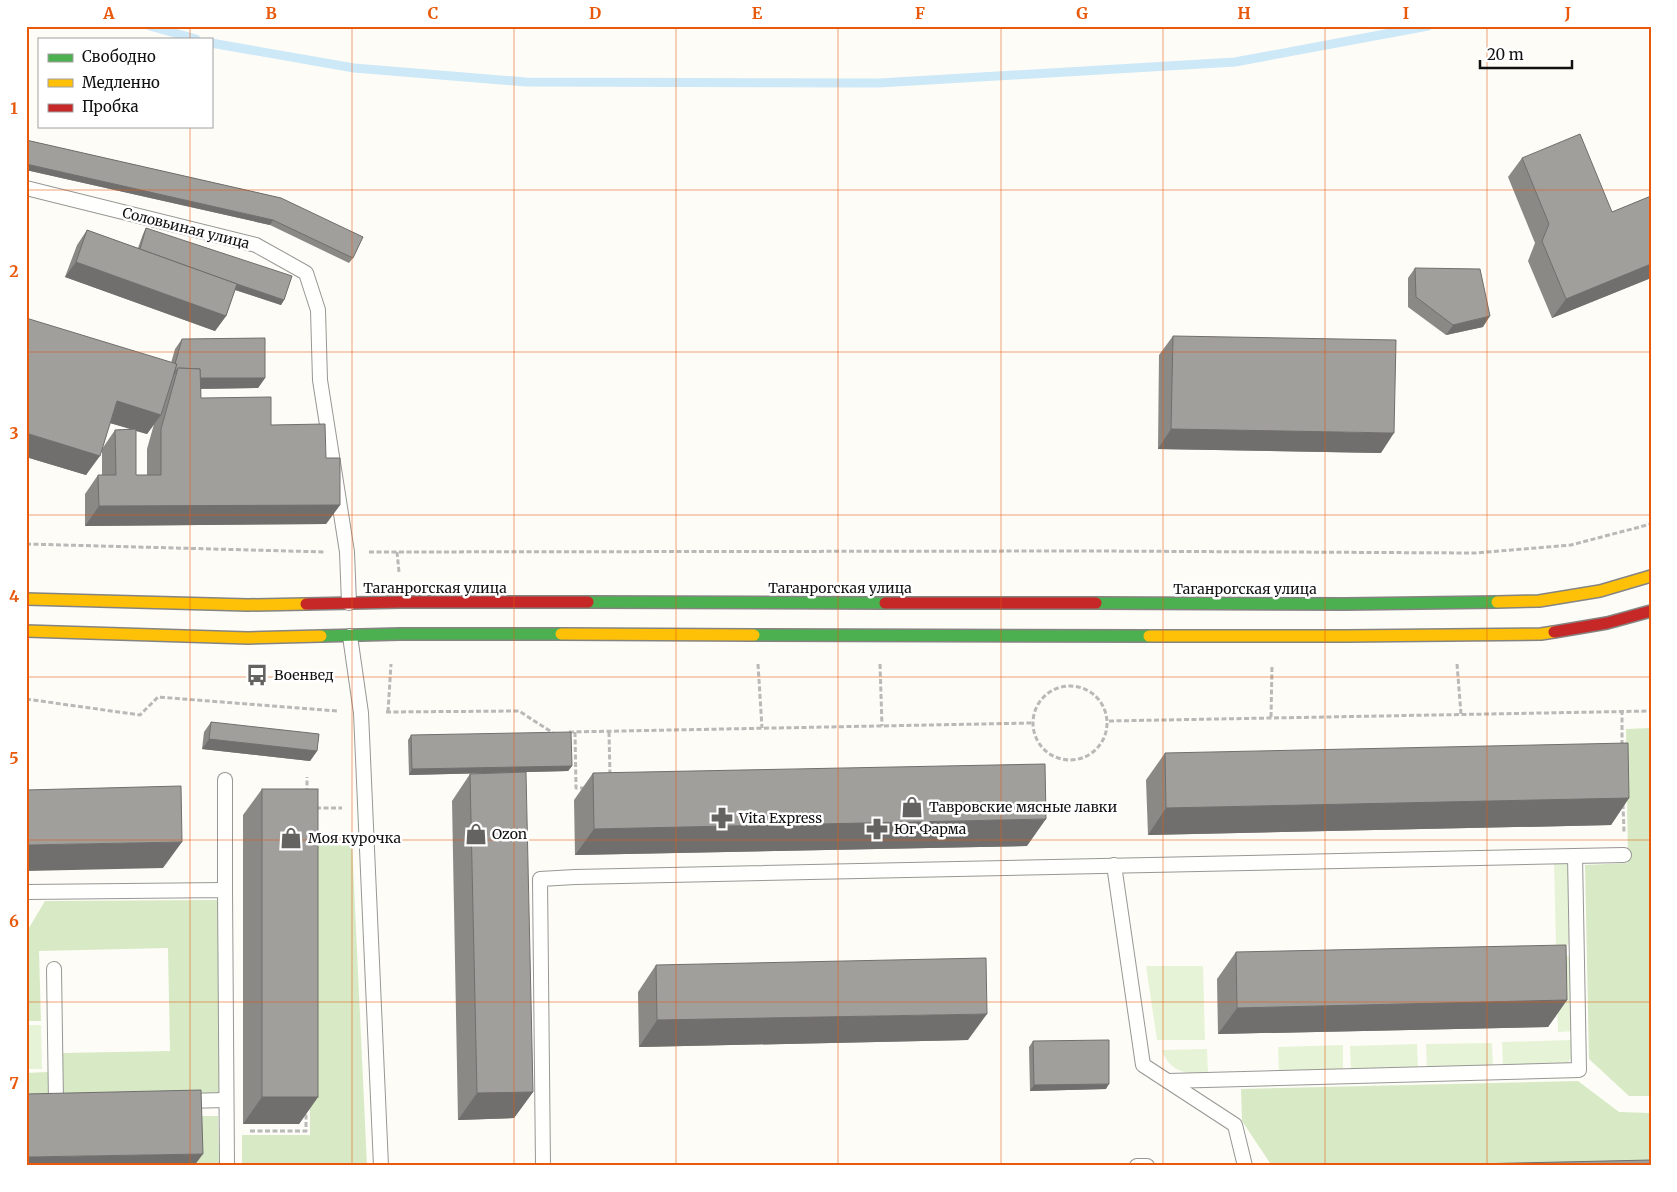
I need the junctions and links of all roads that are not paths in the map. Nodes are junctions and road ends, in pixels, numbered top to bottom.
1 (26, 188) edge
2 (1651, 576) edge
3 (26, 599) edge
4 (349, 608) junction
5 (1651, 611) edge
6 (26, 631) edge
7 (350, 632) junction
8 (225, 780) dead end
9 (1624, 855) road end
10 (1575, 856) junction
11 (1114, 866) junction
12 (226, 890) junction
13 (26, 892) edge
14 (54, 969) dead end
15 (1168, 1081) junction
16 (226, 1100) junction
17 (167, 1101) edge
18 (56, 1103) edge
19 (227, 1166) edge
20 (381, 1166) edge
21 (543, 1166) edge
22 (1137, 1166) edge
23 (1147, 1166) edge
24 (1245, 1166) edge

1 - 4 lane, Соловьиная улица
2 - 4 main road, Таганрогская улица
3 - 4 main road, Таганрогская улица
5 - 7 main road
6 - 7 main road
7 - 20 lane
8 - 12 lane
9 - 10 lane
10 - 11 lane
10 - 15 lane
11 - 15 lane
11 - 21 lane
12 - 13 lane
12 - 16 lane
14 - 18 lane
15 - 24 lane
16 - 17 lane
16 - 19 lane
22 - 23 lane

